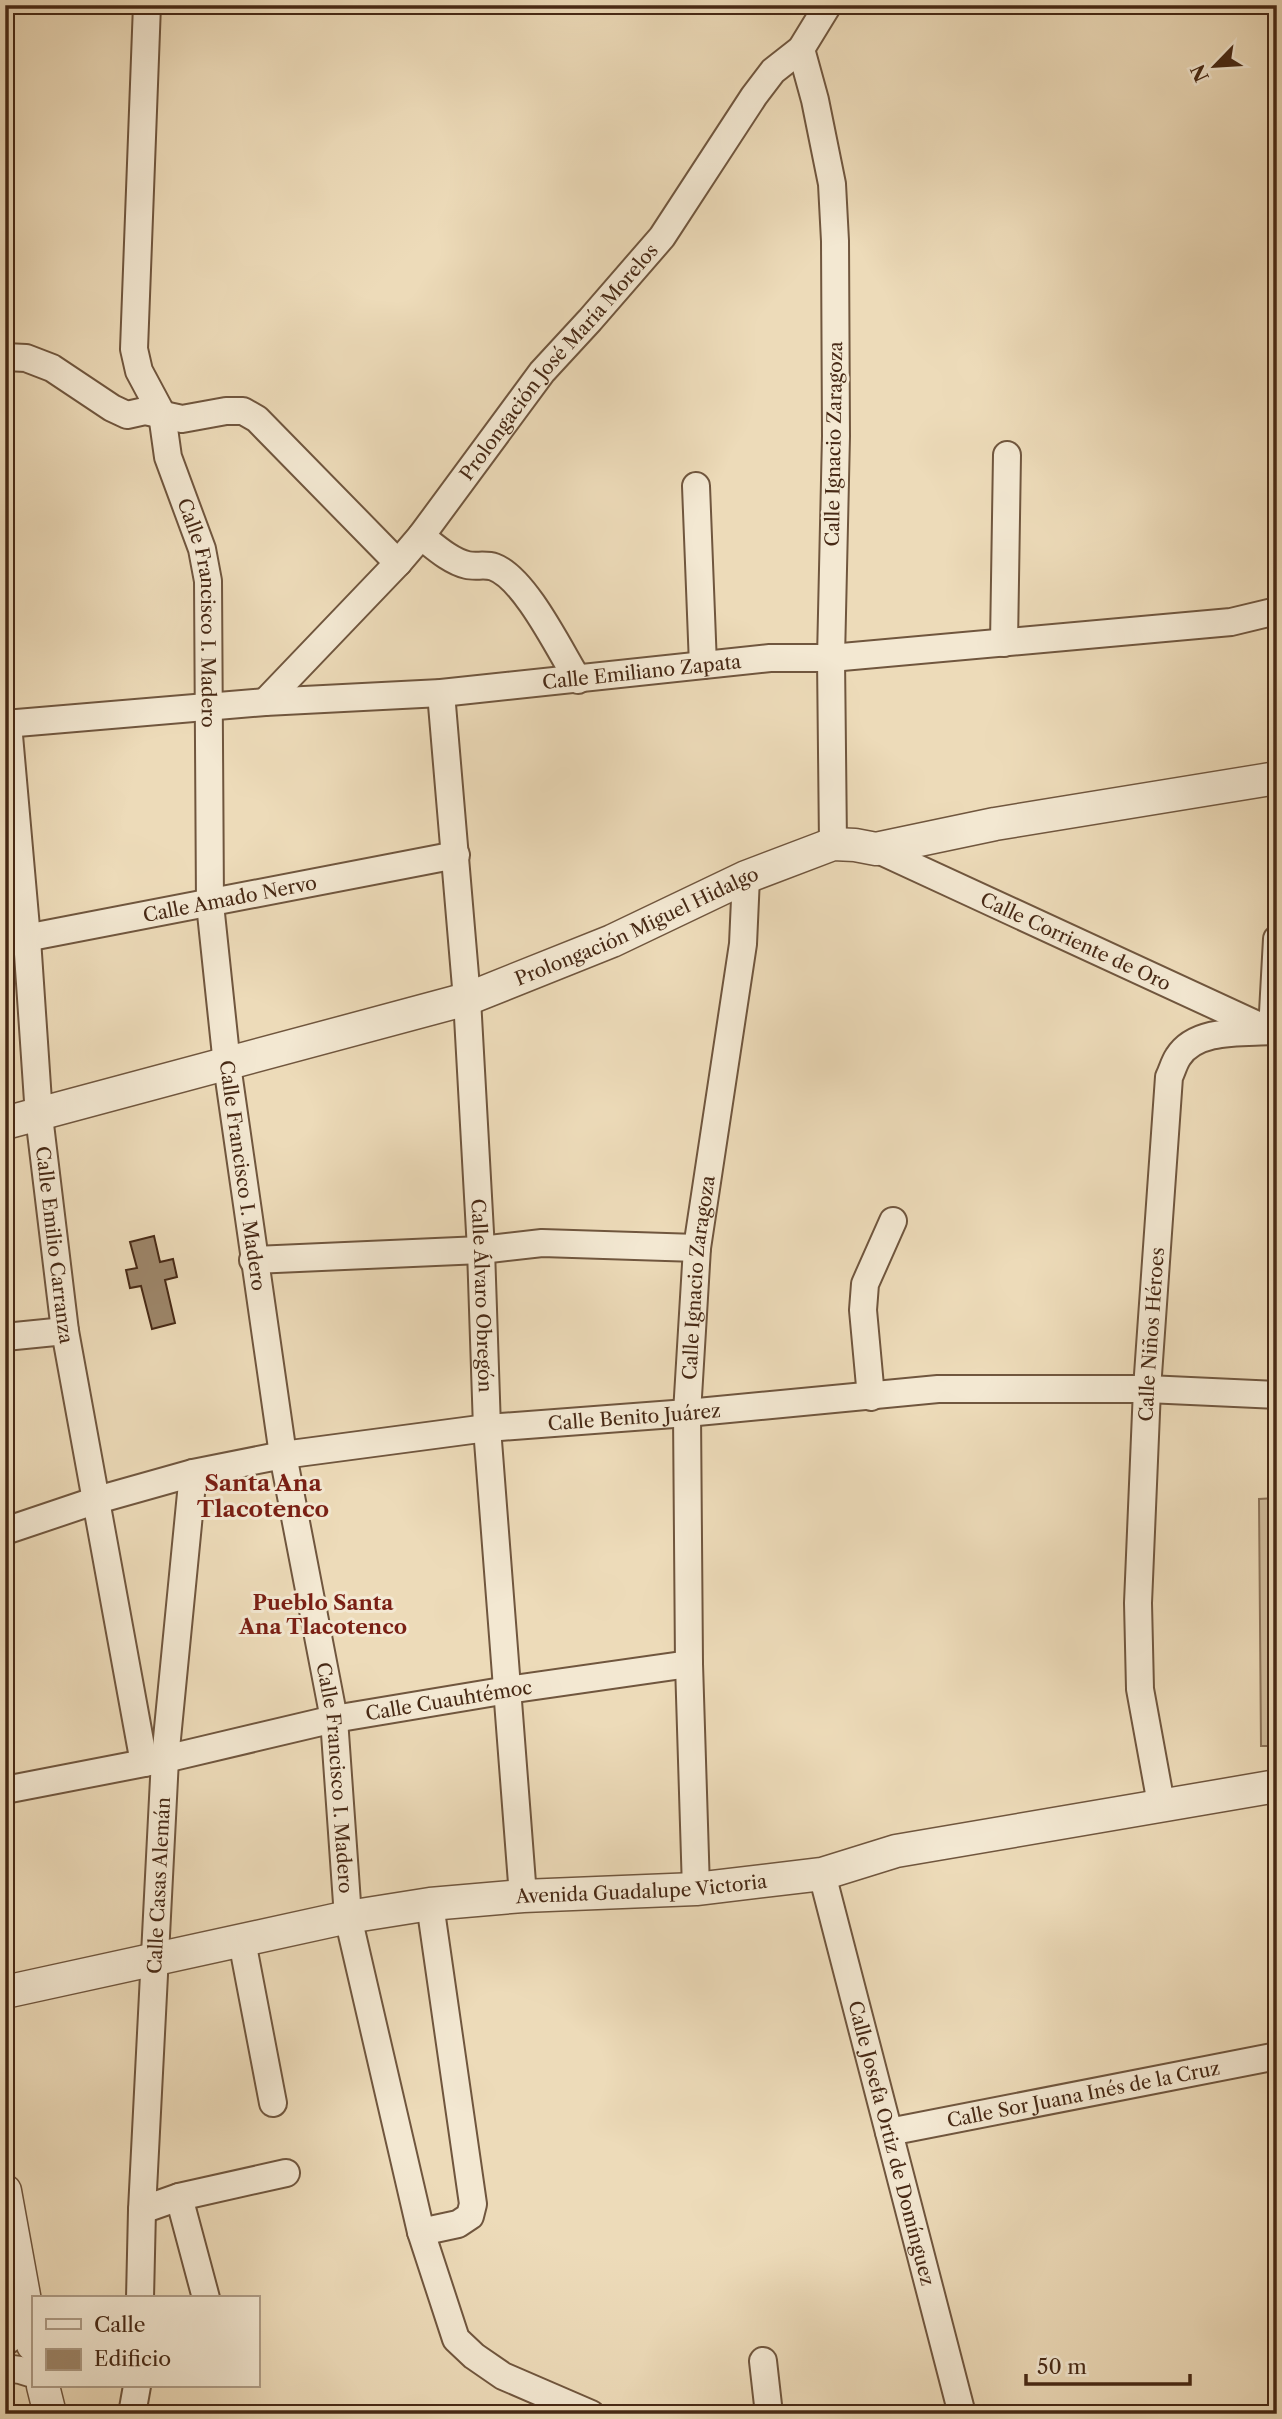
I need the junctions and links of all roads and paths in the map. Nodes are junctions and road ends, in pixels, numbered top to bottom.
1 (147, 5) edge
2 (828, 5) edge
3 (801, 49) junction
4 (5, 357) edge
5 (162, 414) junction
6 (1007, 455) dead end
7 (696, 486) dead end
8 (421, 536) junction
9 (398, 563) junction
10 (1277, 611) edge
11 (1004, 643) junction
12 (831, 658) junction
13 (703, 665) junction
14 (578, 680) junction
15 (441, 693) junction
16 (265, 702) junction
17 (208, 708) junction
18 (7, 724) edge
19 (1277, 778) edge
20 (833, 844) junction
21 (876, 849) junction
22 (456, 855) junction
23 (746, 877) junction
24 (210, 904) junction
25 (1277, 939) edge
26 (16, 941) edge
27 (467, 999) junction
28 (1275, 1032) edge
29 (227, 1065) junction
30 (39, 1115) junction
31 (5, 1123) edge
32 (893, 1221) dead end
33 (697, 1248) junction
34 (481, 1250) junction
35 (253, 1260) junction
36 (65, 1331) junction
37 (5, 1337) edge
38 (1147, 1389) junction
39 (1277, 1395) edge
40 (871, 1397) junction
41 (687, 1413) junction
42 (487, 1428) junction
43 (283, 1455) junction
44 (193, 1473) junction
45 (97, 1500) junction
46 (5, 1531) edge
47 (689, 1664) junction
48 (508, 1690) junction
49 (334, 1719) junction
50 (154, 1761) junction
51 (1277, 1786) edge
52 (5, 1790) edge
53 (1161, 1804) junction
54 (822, 1874) junction
55 (696, 1889) junction
56 (523, 1896) junction
57 (430, 1904) junction
58 (348, 1917) junction
59 (243, 1941) junction
60 (155, 1960) junction
61 (5, 1992) edge
62 (1277, 2056) edge
63 (273, 2103) dead end
64 (889, 2132) junction
65 (286, 2173) dead end
66 (5, 2191) edge
67 (179, 2197) junction
68 (142, 2210) junction
69 (421, 2232) junction
70 (140, 2296) edge
71 (205, 2296) edge
72 (26, 2314) junction
73 (32, 2341) edge
74 (5, 2342) edge
75 (763, 2361) dead end
76 (5, 2368) edge
77 (32, 2374) edge
78 (44, 2388) edge
79 (137, 2388) edge
80 (50, 2414) edge
81 (132, 2414) edge
82 (591, 2414) edge
83 (769, 2414) edge
84 (962, 2414) edge

1 - 5 street, Calle Francisco I. Madero
2 - 3 street, Prolongación José María Morelos
3 - 8 street, Prolongación José María Morelos
3 - 12 street, Calle Ignacio Zaragoza
4 - 5 street
5 - 9 street
5 - 17 street, Calle Francisco I. Madero
6 - 11 street
7 - 13 street
8 - 9 street, Prolongación José María Morelos
8 - 14 street
9 - 16 street, Prolongación José María Morelos
10 - 11 street, Calle Emiliano Zapata
11 - 12 street, Calle Emiliano Zapata
12 - 13 street, Calle Emiliano Zapata
12 - 20 street, Calle Ignacio Zaragoza
13 - 14 street, Calle Emiliano Zapata
14 - 15 street, Calle Emiliano Zapata
15 - 16 street, Calle Emiliano Zapata
15 - 22 street, Calle Álvaro Obregón
16 - 17 street, Calle Emiliano Zapata
17 - 18 street, Calle Emiliano Zapata
17 - 24 street, Calle Francisco I. Madero
18 - 26 street, Calle Emilio Carranza
19 - 21 street, Prolongación Miguel Hidalgo
20 - 21 street, Prolongación Miguel Hidalgo
20 - 23 street, Prolongación Miguel Hidalgo
21 - 28 street, Calle Corriente de Oro
22 - 24 street, Calle Amado Nervo
22 - 27 street, Calle Álvaro Obregón
23 - 27 street, Prolongación Miguel Hidalgo
23 - 33 street, Calle Ignacio Zaragoza
24 - 26 street, Calle Amado Nervo
24 - 29 street, Calle Francisco I. Madero
25 - 28 street
26 - 30 street, Calle Emilio Carranza
27 - 29 street, Prolongación Miguel Hidalgo
27 - 34 street, Calle Álvaro Obregón
28 - 38 street, Calle Niños Héroes
29 - 30 street, Prolongación Miguel Hidalgo
29 - 35 street, Calle Francisco I. Madero
30 - 31 street, Prolongación Miguel Hidalgo
30 - 36 street, Calle Emilio Carranza
32 - 40 street
33 - 34 street
33 - 41 street, Calle Ignacio Zaragoza
34 - 35 street
34 - 42 street, Calle Álvaro Obregón
35 - 43 street, Calle Francisco I. Madero
36 - 37 street
36 - 45 street, Calle Emilio Carranza
38 - 39 street, Calle Benito Juárez
38 - 40 street, Calle Benito Juárez
38 - 53 street, Calle Niños Héroes
40 - 41 street, Calle Benito Juárez
41 - 42 street, Calle Benito Juárez
41 - 47 street, Calle Ignacio Zaragoza
42 - 43 street, Calle Benito Juárez
42 - 48 street, Calle Álvaro Obregón
43 - 44 street, Calle Benito Juárez
43 - 49 street, Calle Francisco I. Madero
44 - 45 street, Calle Benito Juárez
44 - 50 street, Calle Casas Alemán
45 - 46 street, Calle Benito Juárez
45 - 50 street, Calle Emilio Carranza
47 - 48 street, Calle Cuauhtémoc
47 - 55 street, Calle Ignacio Zaragoza
48 - 49 street, Calle Cuauhtémoc
48 - 56 street, Calle Álvaro Obregón
49 - 50 street, Calle Cuauhtémoc
49 - 58 street, Calle Francisco I. Madero
50 - 52 street, Calle Cuauhtémoc
50 - 60 street, Calle Casas Alemán
51 - 53 street, Avenida Guadalupe Victoria
53 - 54 street, Avenida Guadalupe Victoria
54 - 55 street, Avenida Guadalupe Victoria
54 - 64 street, Calle Josefa Ortiz de Domínguez
55 - 56 street, Avenida Guadalupe Victoria
56 - 57 street, Avenida Guadalupe Victoria
57 - 58 street, Avenida Guadalupe Victoria
57 - 69 street
58 - 59 street, Avenida Guadalupe Victoria
58 - 69 street, Calle Francisco I. Madero
59 - 60 street, Avenida Guadalupe Victoria
59 - 63 street
60 - 61 street, Avenida Guadalupe Victoria
60 - 68 street, Calle Casas Alemán
62 - 64 street, Calle Sor Juana Inés de la Cruz
64 - 84 street, Calle Josefa Ortiz de Domínguez
65 - 67 street
66 - 72 street
67 - 68 street
67 - 71 street
68 - 70 street, Calle Casas Alemán
69 - 82 street, Calle Francisco I. Madero
72 - 73 street
72 - 74 street
75 - 83 street
76 - 77 street
78 - 80 street
79 - 81 street

